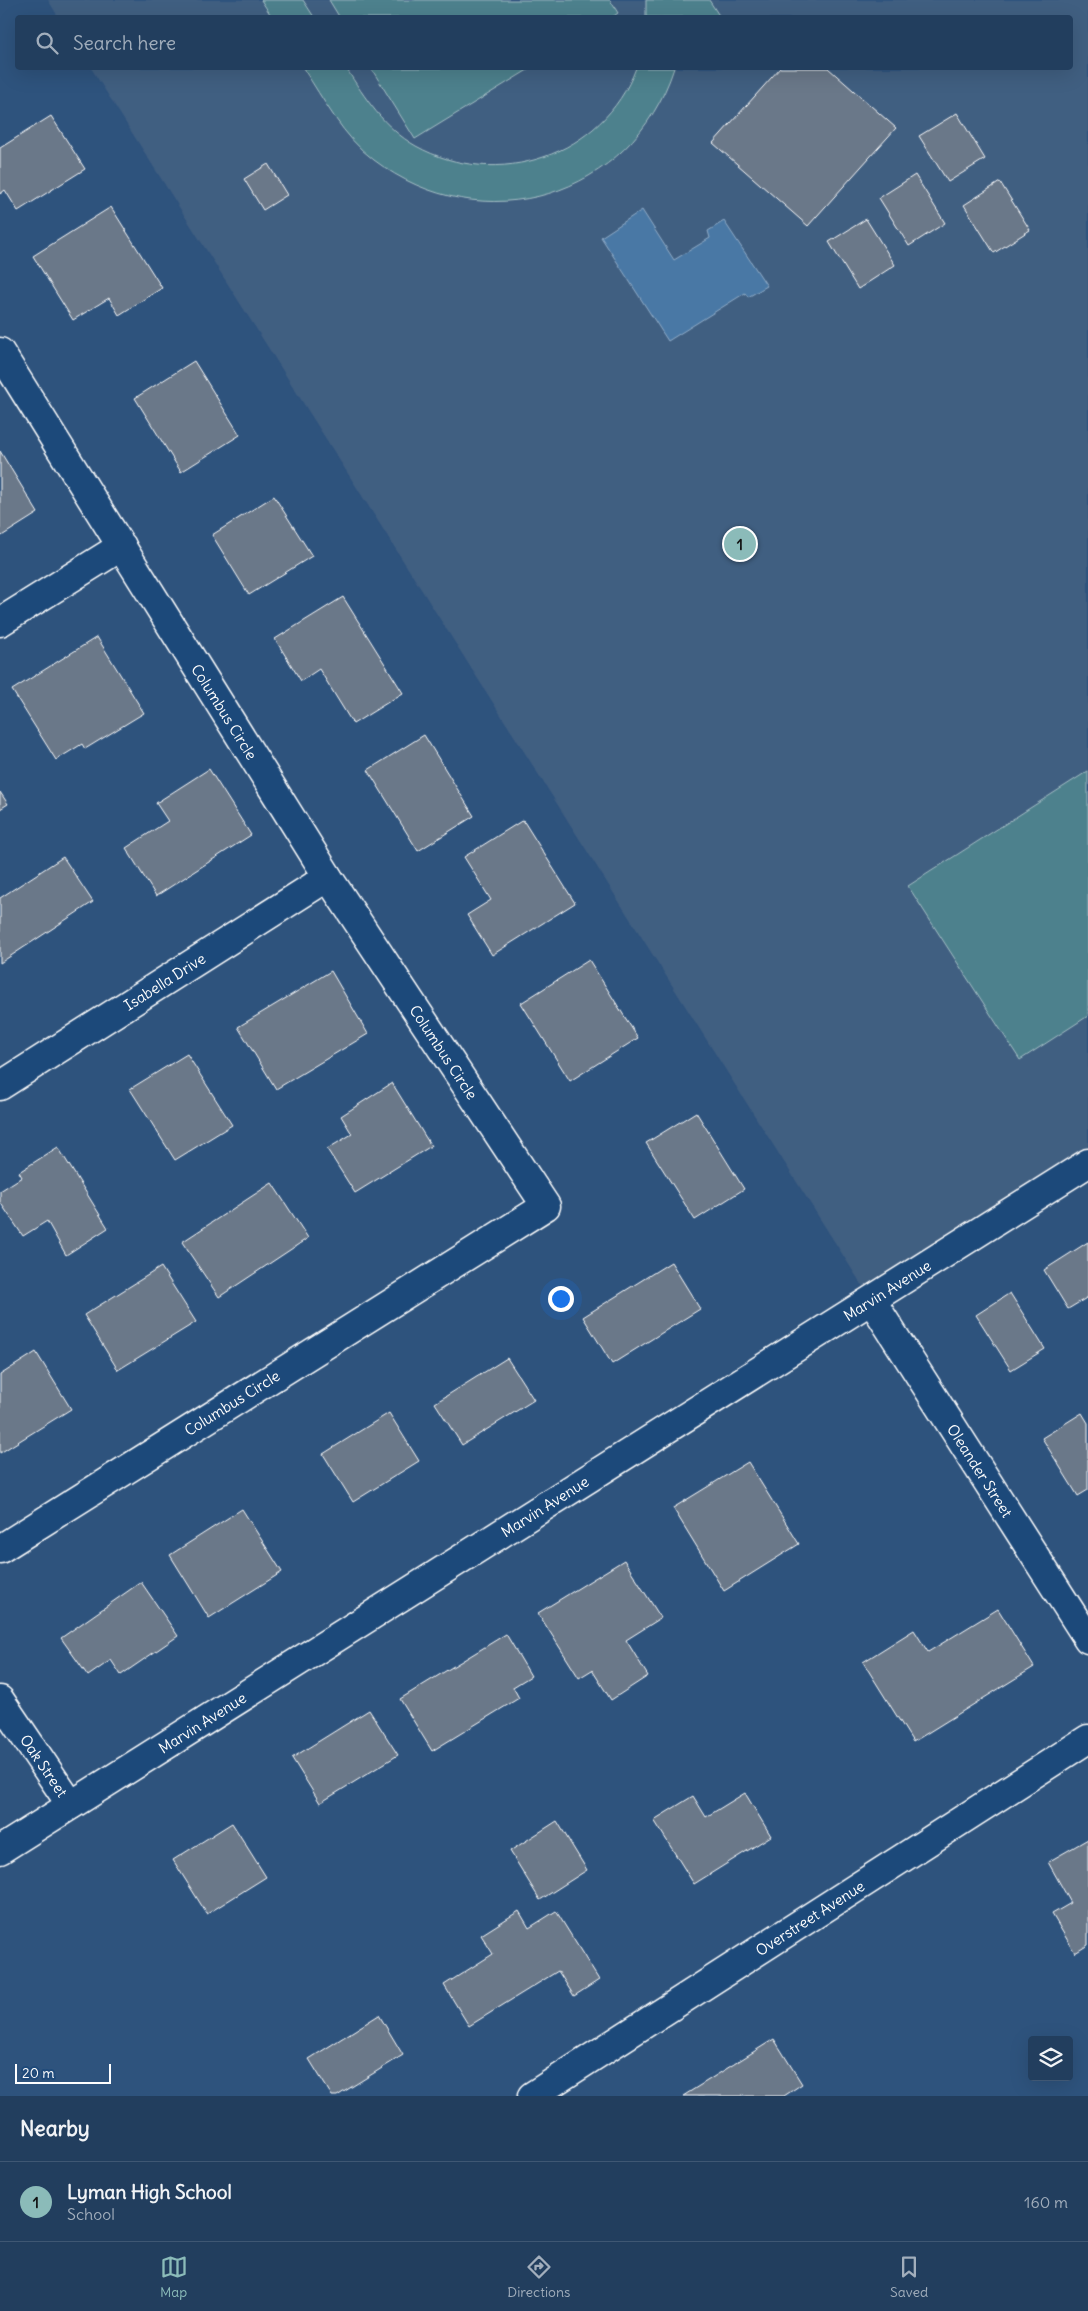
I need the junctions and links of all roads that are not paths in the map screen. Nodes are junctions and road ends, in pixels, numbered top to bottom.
1 (0, 352) edge
2 (122, 546) junction
3 (0, 622) edge
4 (328, 877) junction
5 (0, 1086) edge
6 (1088, 1163) edge
7 (872, 1301) junction
8 (0, 1549) edge
9 (1088, 1639) edge
10 (0, 1700) edge
11 (1088, 1739) edge
12 (71, 1805) junction
13 (0, 1850) edge
14 (532, 2096) edge

1 - 2 street, Columbus Circle
2 - 3 street
2 - 4 street, Columbus Circle
4 - 5 street, Isabella Drive
4 - 8 street, Columbus Circle
6 - 7 street, Marvin Avenue
7 - 9 street, Oleander Street
7 - 12 street, Marvin Avenue
10 - 12 street, Oak Street
11 - 14 street, Overstreet Avenue
12 - 13 street, Marvin Avenue

